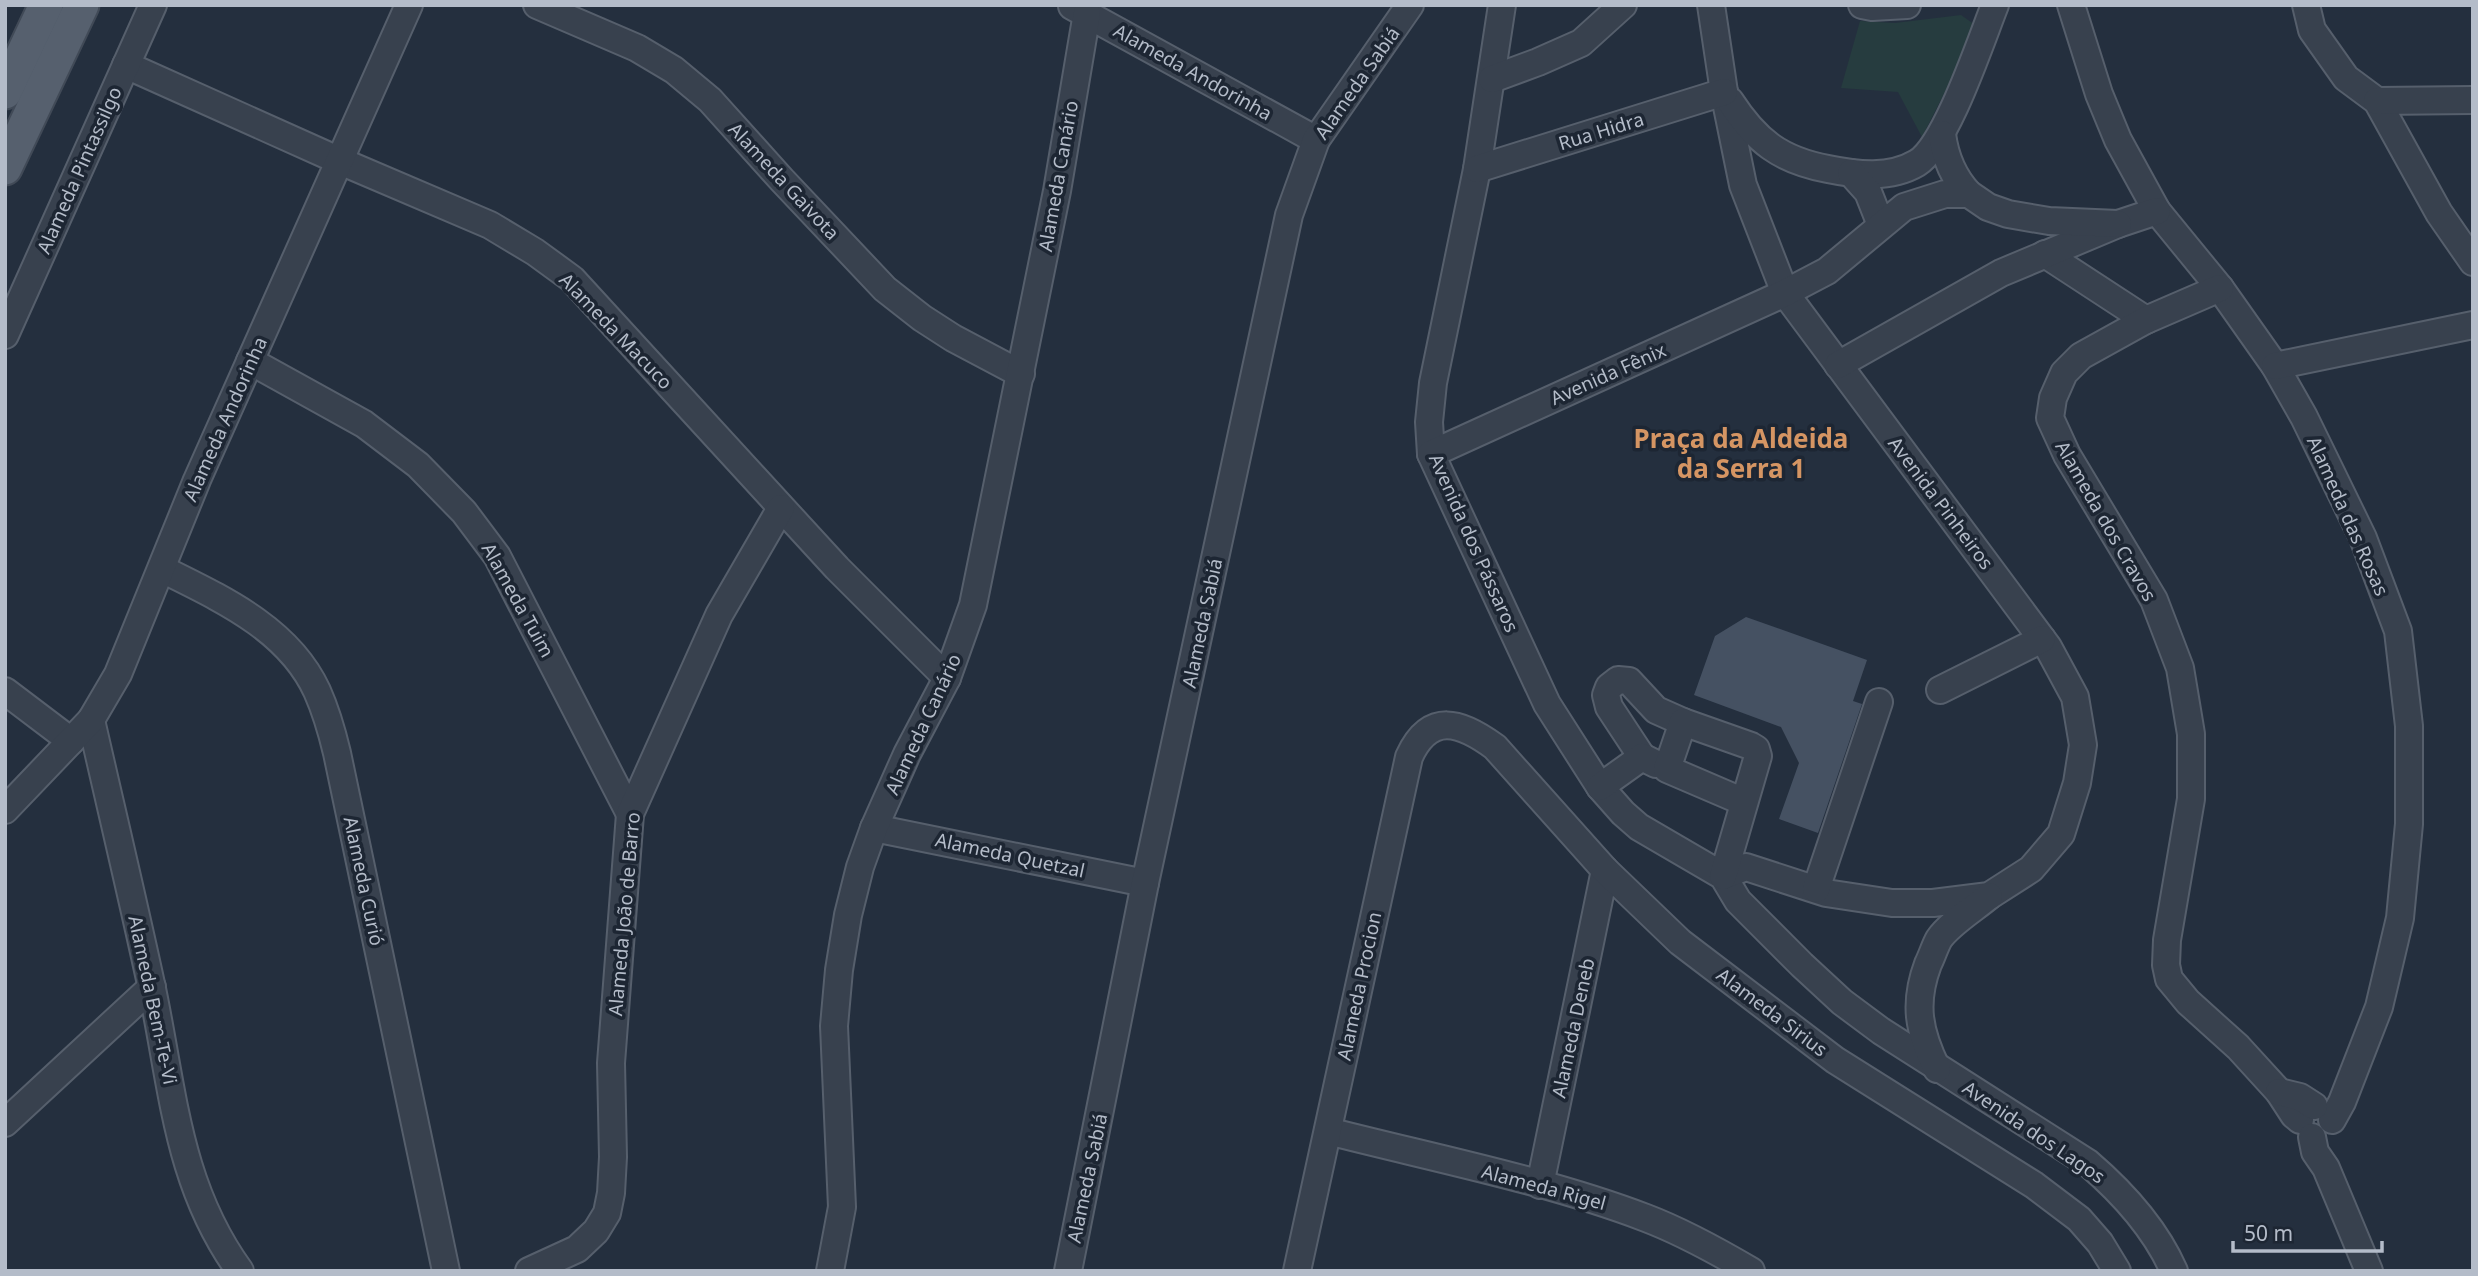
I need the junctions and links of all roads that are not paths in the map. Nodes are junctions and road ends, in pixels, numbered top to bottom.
1 (46, 5) edge
2 (82, 5) edge
3 (153, 5) edge
4 (410, 5) edge
5 (537, 5) edge
6 (1410, 5) edge
7 (1502, 5) edge
8 (1623, 5) edge
9 (1711, 5) edge
10 (1862, 5) edge
11 (1907, 5) edge
12 (1995, 5) edge
13 (2071, 5) edge
14 (2306, 5) edge
15 (1079, 9) edge
16 (126, 65) junction
17 (1492, 79) junction
18 (5, 92) edge
19 (1724, 92) junction
20 (2473, 100) edge
21 (2377, 101) junction
22 (1942, 134) junction
23 (1316, 140) junction
24 (340, 161) junction
25 (5, 168) edge
26 (1477, 169) junction
27 (1850, 173) junction
28 (1969, 194) junction
29 (2157, 211) junction
30 (2118, 224) junction
31 (1881, 225) junction
32 (2045, 254) junction
33 (2473, 262) edge
34 (2220, 288) junction
35 (1785, 293) junction
36 (2146, 320) junction
37 (2473, 325) edge
38 (5, 335) edge
39 (250, 361) junction
40 (1838, 365) junction
41 (2275, 366) junction
42 (1021, 374) junction
43 (1431, 454) junction
44 (781, 508) junction
45 (162, 569) junction
46 (2042, 639) junction
47 (947, 678) junction
48 (1940, 690) dead end
49 (5, 691) edge
50 (1879, 702) dead end
51 (91, 720) junction
52 (1682, 722) junction
53 (1451, 724) joint
54 (71, 741) junction
55 (1642, 757) junction
56 (1667, 769) junction
57 (1600, 788) junction
58 (1744, 802) junction
59 (5, 810) edge
60 (630, 814) junction
61 (874, 828) junction
62 (1605, 870) junction
63 (1723, 876) junction
64 (1145, 883) junction
65 (1821, 891) junction
66 (1989, 895) junction
67 (152, 987) junction
68 (1937, 1069) junction
69 (2317, 1121) junction
70 (5, 1123) edge
71 (1328, 1131) junction
72 (1540, 1185) junction
73 (2115, 1270) edge
74 (240, 1271) edge
75 (446, 1271) edge
76 (529, 1271) edge
77 (830, 1271) edge
78 (1068, 1271) edge
79 (1297, 1271) edge
80 (1751, 1271) edge
81 (2174, 1271) edge
82 (2369, 1271) edge

1 - 18 main road
2 - 25 main road
3 - 16 street, Alameda Pintassilgo
4 - 24 street, Alameda Andorinha
5 - 42 street, Alameda Gaivota
6 - 23 street, Alameda Sabiá
7 - 17 street, Avenida dos Pássaros
8 - 17 street
9 - 19 street
10 - 11 street
12 - 22 street
13 - 29 street, Alameda das Rosas
14 - 21 street
15 - 23 street, Alameda Andorinha
15 - 42 street, Alameda Canário
16 - 24 street, Alameda Macuco
16 - 38 street, Alameda Pintassilgo
17 - 26 street, Avenida dos Pássaros
19 - 26 street, Rua Hidra
19 - 27 street
19 - 35 street, Avenida Pinheiros
20 - 21 street
21 - 33 street
22 - 27 street
22 - 28 street
23 - 64 street, Alameda Sabiá
24 - 39 street, Alameda Andorinha
24 - 44 street, Alameda Macuco
26 - 43 street, Avenida dos Pássaros
27 - 31 street
28 - 30 street
28 - 31 street, Avenida Fênix
29 - 30 street
29 - 34 street, Alameda das Rosas
30 - 32 street
31 - 35 street, Avenida Fênix
32 - 36 street
32 - 40 street
34 - 36 street, Alameda dos Cravos
34 - 41 street, Alameda das Rosas
35 - 40 street, Avenida Pinheiros
35 - 43 street, Avenida Fênix
36 - 69 street, Alameda dos Cravos
37 - 41 street
39 - 45 street, Alameda Andorinha
39 - 60 street, Alameda Tuim
40 - 46 street, Avenida Pinheiros
41 - 69 street, Alameda das Rosas
42 - 47 street, Alameda Canário
43 - 57 street, Avenida dos Pássaros
44 - 47 street, Alameda Macuco
44 - 60 street, Alameda João de Barro
45 - 51 street, Alameda Andorinha
45 - 75 street, Alameda Curió
46 - 48 street
46 - 66 street, Avenida Pinheiros
47 - 61 street, Alameda Canário
49 - 54 street
50 - 65 street
51 - 54 street, Alameda Andorinha
51 - 67 street, Alameda Bem-Te-Vi
52 - 55 street
52 - 56 street
52 - 58 street
53 - 62 street, Alameda Sirius
53 - 71 street, Alameda Procion
54 - 59 street, Alameda Andorinha
55 - 56 street
55 - 57 street
56 - 58 street
57 - 63 street, Avenida dos Pássaros
58 - 63 street
60 - 76 street, Alameda João de Barro
61 - 64 street, Alameda Quetzal
61 - 77 street, Alameda Canário
62 - 72 street, Alameda Deneb
62 - 73 street, Alameda Sirius
63 - 65 street
63 - 68 street, Avenida dos Pássaros
64 - 78 street, Alameda Sabiá
65 - 66 street, Avenida Pinheiros
66 - 68 street, Avenida Pinheiros
67 - 70 street
67 - 74 street, Alameda Bem-Te-Vi
68 - 81 street, Avenida dos Lagos
69 - 82 street
71 - 72 street, Alameda Rigel
71 - 79 street, Alameda Procion
72 - 80 street, Alameda Rigel

